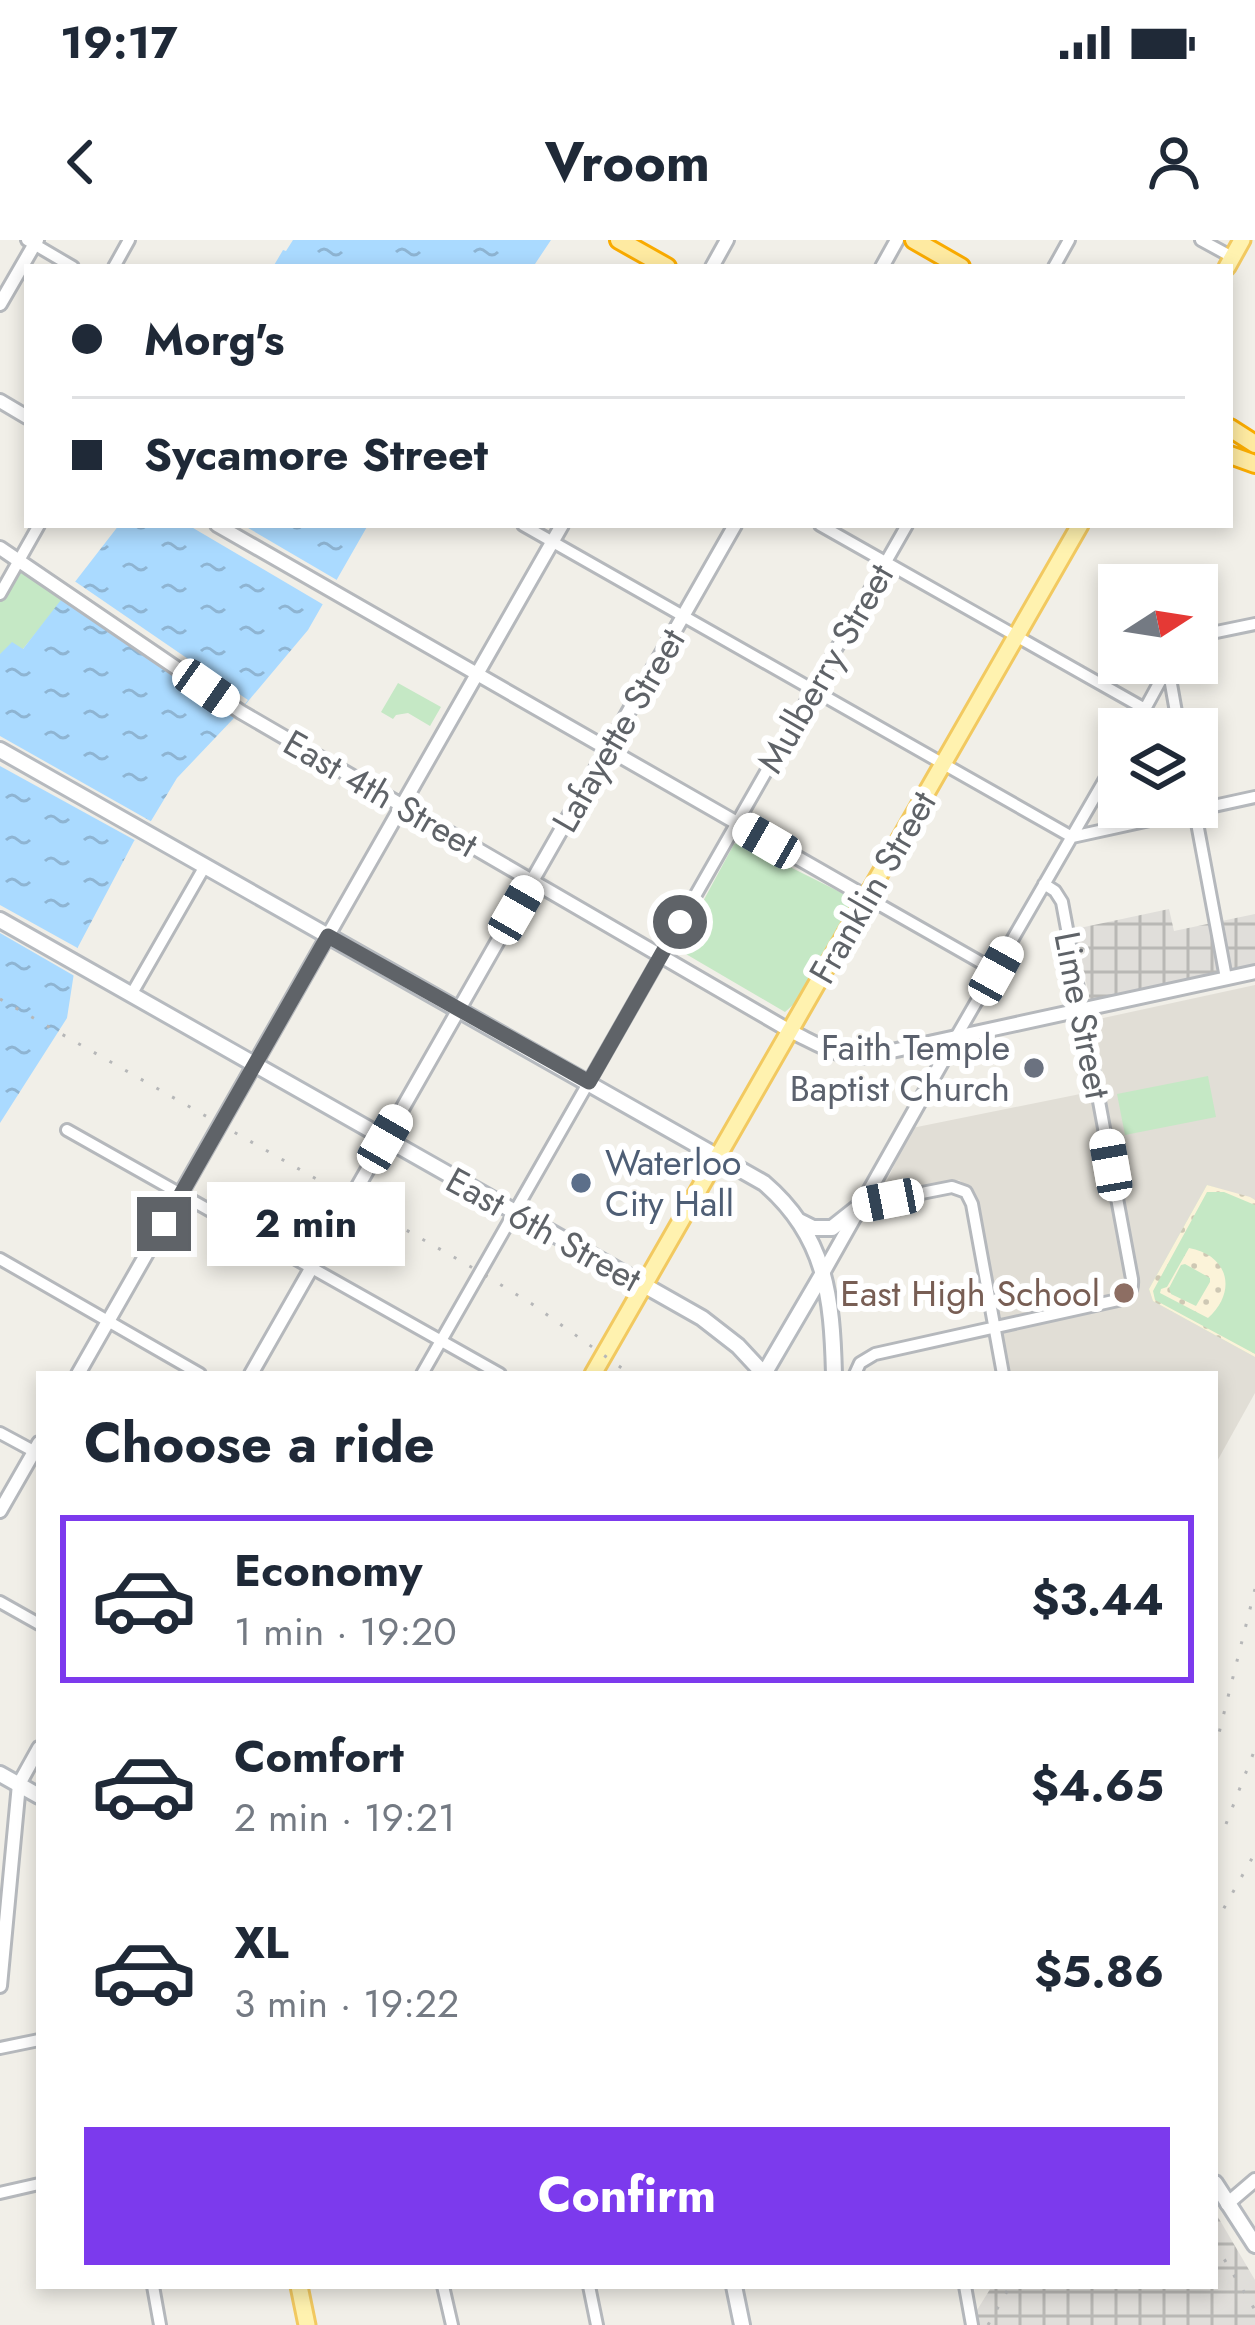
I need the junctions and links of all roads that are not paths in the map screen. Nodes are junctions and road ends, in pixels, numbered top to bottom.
1 (619, 240) edge
2 (914, 240) edge
3 (1202, 240) edge
4 (1242, 240) edge
5 (33, 241) edge
6 (1229, 262) edge
7 (69, 264) edge
8 (662, 264) edge
9 (956, 264) edge
10 (0, 304) edge
11 (37, 528) edge
12 (222, 528) edge
13 (528, 528) edge
14 (560, 528) edge
15 (733, 528) edge
16 (825, 528) edge
17 (906, 528) edge
18 (1079, 528) edge
19 (553, 542) junction
20 (0, 548) edge
21 (20, 559) junction
22 (886, 562) junction
23 (0, 593) edge
24 (683, 616) junction
25 (1255, 624) edge
26 (1218, 632) edge
27 (1016, 635) junction
28 (477, 674) junction
29 (813, 690) junction
30 (1143, 708) edge
31 (607, 749) junction
32 (0, 750) edge
33 (942, 763) junction
34 (1098, 791) edge
35 (1255, 796) edge
36 (1218, 803) edge
37 (402, 806) junction
38 (736, 823) junction
39 (1110, 828) edge
40 (1198, 828) edge
41 (1072, 837) junction
42 (205, 866) junction
43 (532, 881) junction
44 (1044, 884) junction
45 (866, 897) junction
46 (0, 920) edge
47 (328, 936) junction
48 (661, 956) junction
49 (996, 971) junction
50 (1255, 971) edge
51 (1226, 978) junction
52 (131, 995) junction
53 (459, 1009) junction
54 (1083, 1010) junction
55 (790, 1031) junction
56 (956, 1037) junction
57 (254, 1065) junction
58 (589, 1082) junction
59 (68, 1130) dead end
60 (385, 1139) junction
61 (717, 1155) junction
62 (182, 1192) junction
63 (861, 1205) junction
64 (514, 1212) junction
65 (799, 1221) junction
66 (0, 1259) edge
67 (313, 1267) junction
68 (823, 1273) junction
69 (643, 1285) junction
70 (108, 1321) junction
71 (994, 1328) junction
72 (441, 1340) junction
73 (858, 1368) edge
74 (80, 1371) edge
75 (195, 1371) edge
76 (253, 1371) edge
77 (424, 1371) edge
78 (495, 1371) edge
79 (594, 1371) edge
80 (761, 1371) edge
81 (766, 1371) edge
82 (834, 1371) edge
83 (1003, 1371) edge
84 (0, 1433) edge
85 (36, 1450) edge
86 (36, 1452) edge
87 (0, 1511) edge
88 (0, 1602) edge
89 (36, 1622) edge
90 (36, 1753) edge
91 (0, 1774) edge
92 (19, 1784) junction
93 (36, 1794) edge
94 (0, 1986) edge
95 (36, 2041) edge
96 (0, 2048) edge
97 (1255, 2180) edge
98 (36, 2185) edge
99 (1218, 2188) edge
100 (0, 2193) edge
101 (1227, 2204) junction
102 (1255, 2245) edge
103 (154, 2289) edge
104 (300, 2289) edge
105 (444, 2289) edge
106 (591, 2289) edge
107 (735, 2289) edge
108 (965, 2289) edge
109 (160, 2325) edge
110 (307, 2325) edge
111 (452, 2325) edge
112 (597, 2325) edge
113 (742, 2325) edge
114 (972, 2325) edge

1 - 8 highway
2 - 9 highway
3 - 6 street
4 - 6 main road
5 - 7 street
5 - 10 street
11 - 21 street
12 - 28 street
13 - 19 street
14 - 19 street
15 - 24 street, Lafayette Street
16 - 22 street
17 - 22 street, Mulberry Street
18 - 27 main road, Franklin Street
19 - 24 street
19 - 28 street
20 - 21 street, East 4th Street
21 - 23 street
21 - 37 street, East 4th Street
22 - 27 street
22 - 29 street, Mulberry Street
24 - 29 street
24 - 31 street, Lafayette Street
25 - 26 street
27 - 30 street
27 - 33 main road, Franklin Street
28 - 31 street
28 - 37 street
29 - 33 street
29 - 38 street, Mulberry Street
31 - 38 street
31 - 43 street, Lafayette Street
32 - 42 main road
33 - 41 street
33 - 45 main road, Franklin Street
34 - 41 street
35 - 36 street
37 - 43 street, East 4th Street
37 - 47 street
38 - 45 street
38 - 48 street, Mulberry Street
39 - 41 street
40 - 51 street
41 - 44 street
42 - 47 main road
42 - 52 street
43 - 48 street, East 4th Street
43 - 53 street, Lafayette Street
44 - 49 street
44 - 54 street, Lime Street
45 - 49 street
45 - 55 main road, Franklin Street
46 - 52 main road, East 6th Street
47 - 53 main road
47 - 57 street
48 - 55 street, East 4th Street
48 - 58 street, Mulberry Street
49 - 56 street
50 - 51 street, East 4th Street
51 - 54 street, East 4th Street
52 - 57 main road, East 6th Street
53 - 58 main road
53 - 60 street, Lafayette Street
54 - 56 street, East 4th Street
54 - 71 street, Lime Street
55 - 56 street, East 4th Street
55 - 61 main road, Franklin Street
56 - 63 street
57 - 60 main road, East 6th Street
57 - 62 street
58 - 61 main road
58 - 64 street, Mulberry Street
59 - 62 street
60 - 64 main road, East 6th Street
60 - 67 street, Lafayette Street
61 - 65 main road
61 - 69 main road, Franklin Street
62 - 67 street
62 - 70 street
63 - 65 main road
63 - 68 street
63 - 71 street
64 - 69 main road, East 6th Street
64 - 72 street, Mulberry Street
65 - 68 main road
66 - 70 street
67 - 72 street
67 - 76 street, Lafayette Street
68 - 81 main road
68 - 82 main road
69 - 79 main road, Franklin Street
69 - 80 main road, East 6th Street
70 - 74 street
70 - 75 street
71 - 73 street
71 - 83 street
72 - 77 street, Mulberry Street
72 - 78 street
84 - 85 street
86 - 87 street
88 - 89 street
90 - 92 street
91 - 92 main road
92 - 93 main road
92 - 94 street
95 - 96 street
97 - 101 street
98 - 100 street
99 - 101 main road
101 - 102 main road
103 - 109 street
104 - 110 main road
105 - 111 street
106 - 112 street
107 - 113 main road
108 - 114 street

